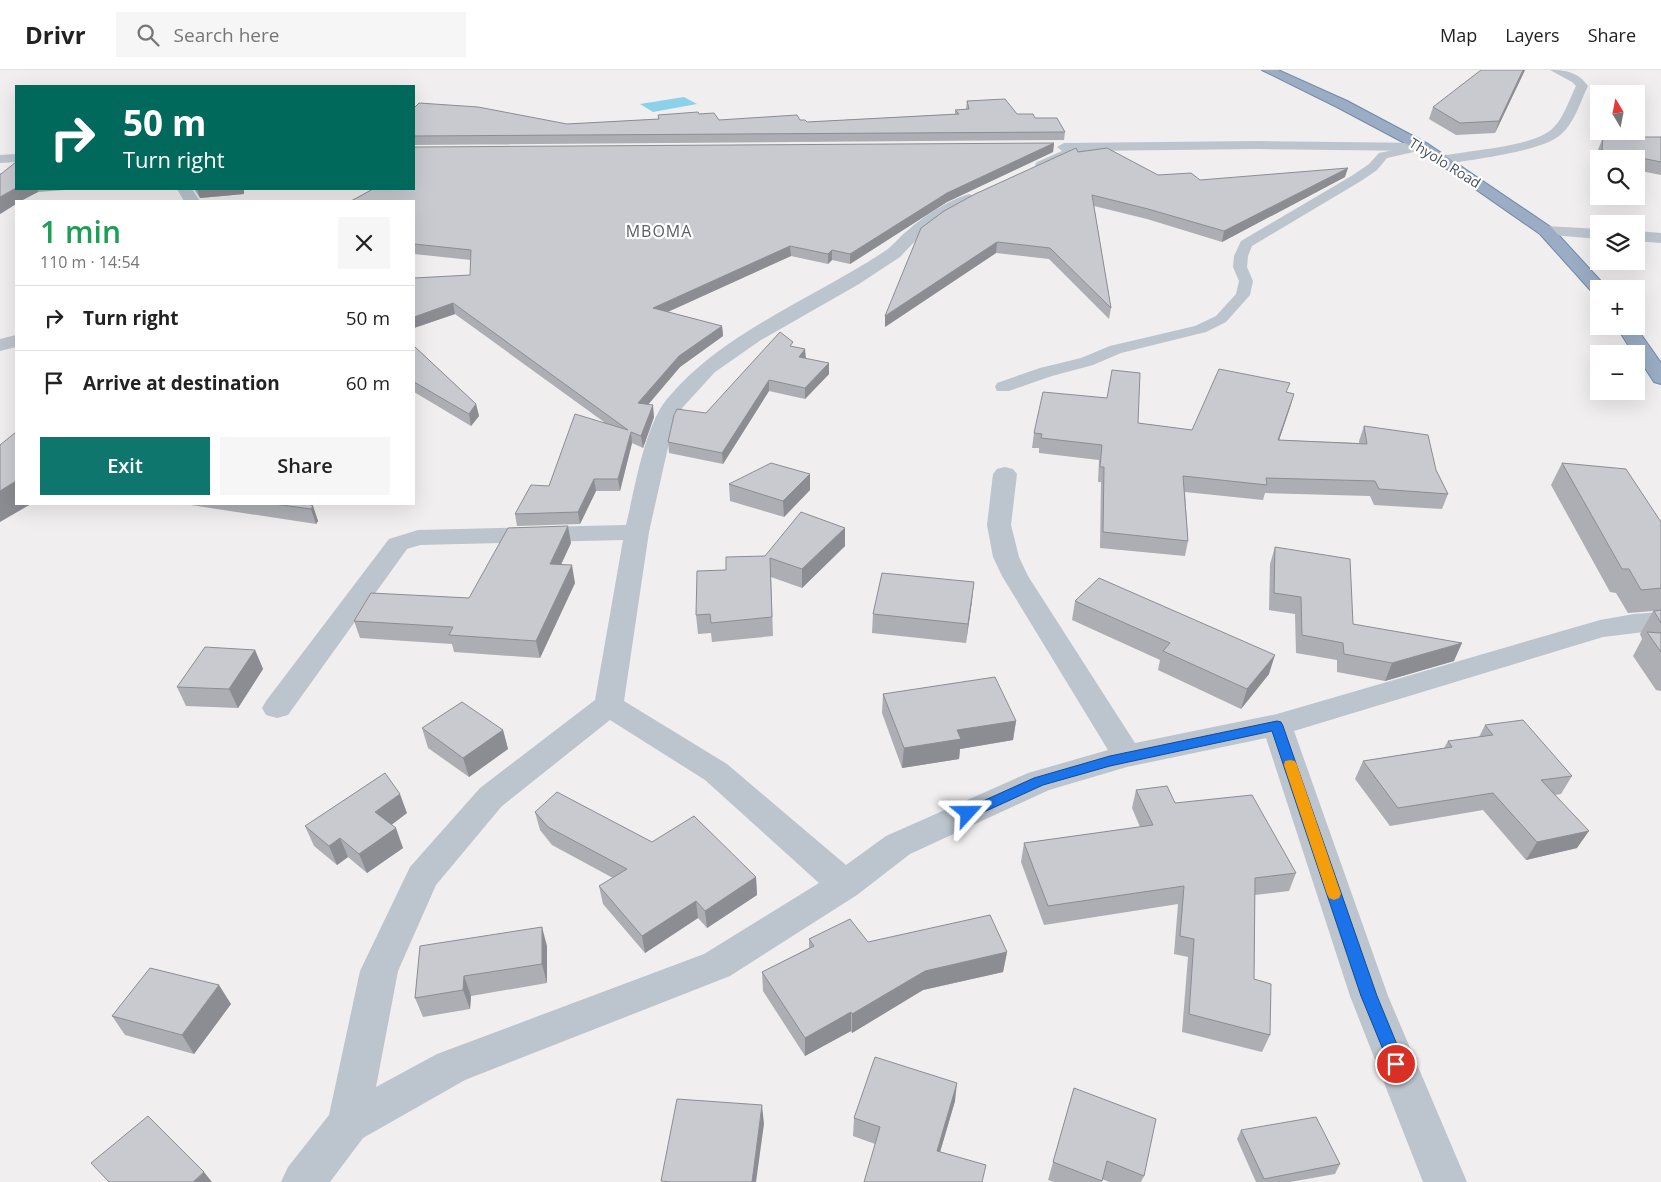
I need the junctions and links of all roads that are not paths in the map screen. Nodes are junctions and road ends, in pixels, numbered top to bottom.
1 (1268, 70) edge
2 (1556, 70) edge
3 (1083, 146) junction
4 (1045, 147) edge
5 (1423, 147) junction
6 (15, 158) edge
7 (0, 159) edge
8 (1443, 160) junction
9 (1018, 176) edge
10 (990, 189) edge
11 (1546, 231) junction
12 (1590, 233) edge
13 (1645, 237) edge
14 (1661, 238) edge
15 (1591, 280) edge
16 (1631, 335) edge
17 (15, 342) edge
18 (0, 345) edge
19 (1661, 378) edge
20 (1003, 387) dead end
21 (1005, 474) dead end
22 (638, 532) junction
23 (1661, 621) edge
24 (609, 705) junction
25 (277, 708) dead end
26 (1277, 726) junction
27 (1127, 756) junction
28 (845, 885) junction
29 (348, 1124) junction
30 (303, 1182) edge
31 (1444, 1182) edge

1 - 5 highway, Thyolo Road
2 - 8 street
3 - 4 street
3 - 5 street
3 - 9 street
5 - 8 highway, Thyolo Road
5 - 20 lane
6 - 7 street
8 - 11 highway, Thyolo Road
10 - 22 street
11 - 12 street
11 - 15 highway, Thyolo Road
13 - 14 street
16 - 19 highway
17 - 18 street
21 - 27 street
22 - 24 street
22 - 25 street
23 - 26 street
24 - 28 street
24 - 29 street
26 - 27 street
26 - 31 street
27 - 28 street
28 - 29 street
29 - 30 street

